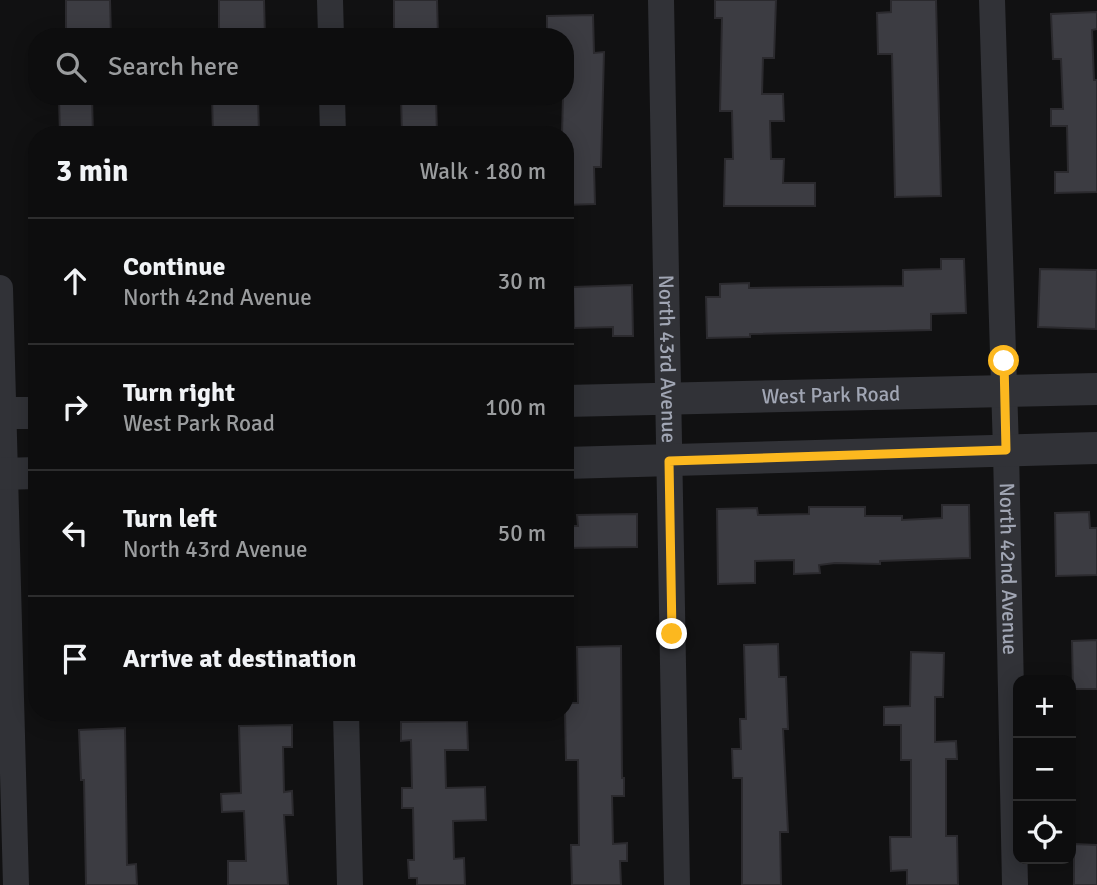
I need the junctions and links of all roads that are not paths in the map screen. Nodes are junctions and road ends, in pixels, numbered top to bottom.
1 (330, 0) edge
2 (661, 0) edge
3 (992, 0) edge
4 (331, 28) edge
5 (332, 105) edge
6 (333, 126) edge
7 (0, 288) edge
8 (1097, 389) edge
9 (1004, 391) junction
10 (668, 398) junction
11 (574, 401) edge
12 (1, 413) edge
13 (28, 413) edge
14 (1097, 448) edge
15 (1006, 450) junction
16 (669, 461) junction
17 (574, 464) edge
18 (28, 473) edge
19 (2, 474) edge
20 (346, 721) edge
21 (16, 885) edge
22 (350, 885) edge
23 (677, 885) edge
24 (1015, 885) edge

1 - 4 street
2 - 10 street, North 43rd Avenue
3 - 9 street, North 42nd Avenue
5 - 6 street
7 - 12 street
8 - 9 street, West Park Road
9 - 10 street, West Park Road
9 - 15 street, North 42nd Avenue
10 - 11 street, West Park Road
10 - 16 street, North 43rd Avenue
12 - 13 street
12 - 19 street
14 - 15 street
15 - 16 street
15 - 24 street, North 42nd Avenue
16 - 17 street
16 - 23 street, North 43rd Avenue
18 - 19 street
19 - 21 street
20 - 22 street

